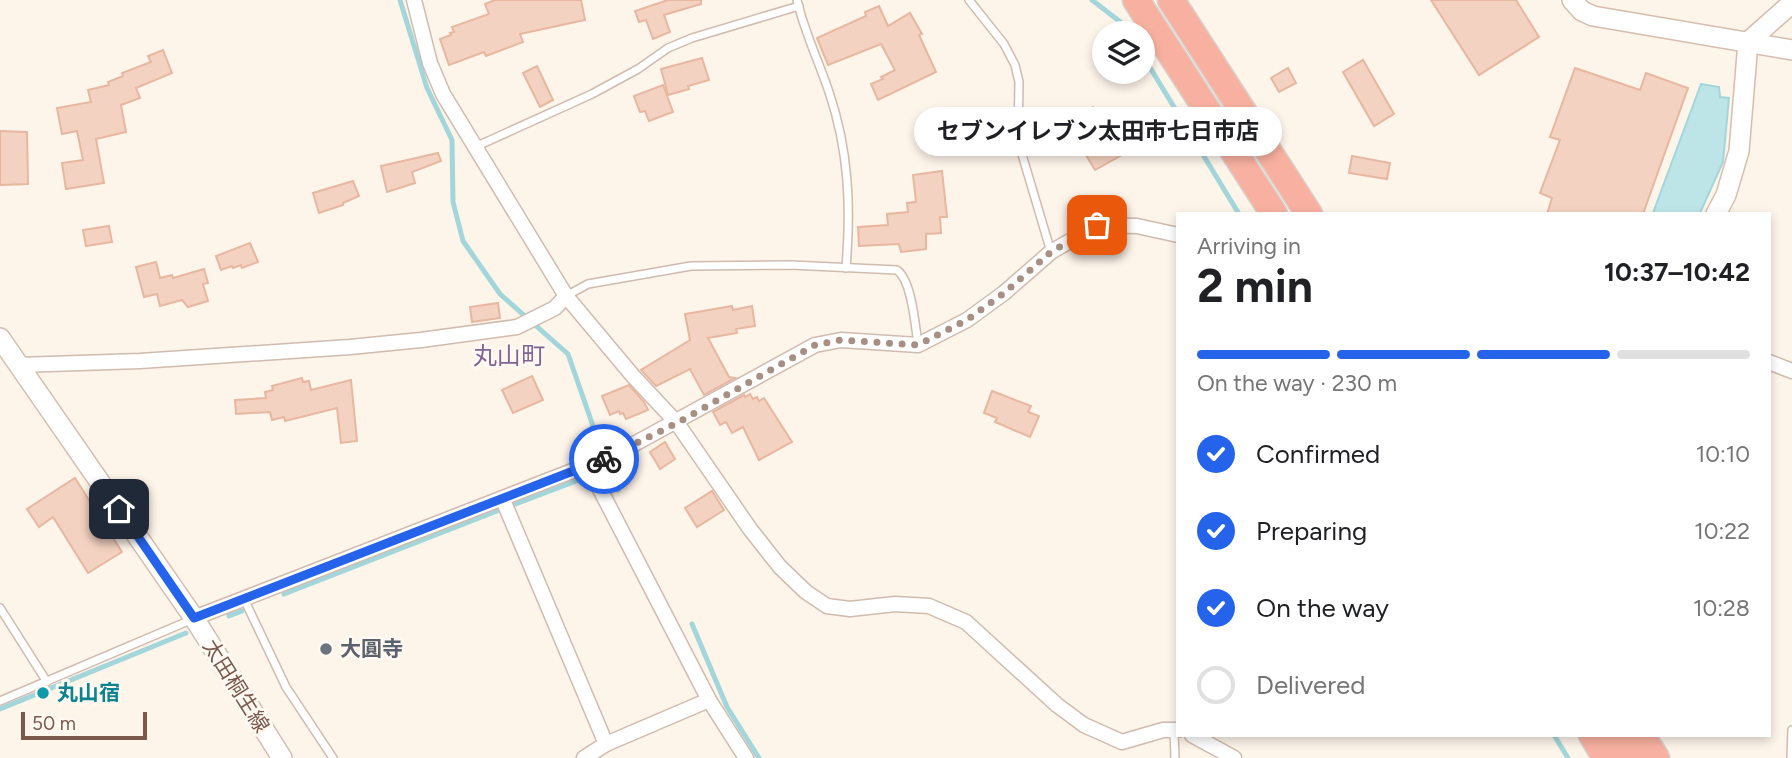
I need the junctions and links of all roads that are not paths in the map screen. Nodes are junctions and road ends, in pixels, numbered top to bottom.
1 (414, 0) edge
2 (969, 0) edge
3 (1136, 0) edge
4 (1171, 0) edge
5 (1572, 0) edge
6 (1792, 2) edge
7 (798, 3) edge
8 (1748, 43) junction
9 (1792, 50) edge
10 (474, 147) junction
11 (1272, 212) edge
12 (1308, 212) edge
13 (1717, 212) edge
14 (1176, 234) edge
15 (1051, 252) junction
16 (846, 268) junction
17 (565, 296) junction
18 (0, 339) edge
19 (918, 345) junction
20 (1771, 363) edge
21 (19, 365) junction
22 (1792, 371) edge
23 (677, 423) junction
24 (593, 464) junction
25 (503, 500) junction
26 (244, 599) junction
27 (0, 608) edge
28 (194, 618) junction
29 (47, 682) junction
30 (709, 700) junction
31 (0, 701) edge
32 (1176, 729) edge
33 (1792, 730) edge
34 (1196, 737) edge
35 (1593, 737) edge
36 (1615, 737) edge
37 (1642, 737) edge
38 (1663, 737) edge
39 (606, 744) junction
40 (282, 758) edge
41 (333, 758) edge
42 (584, 758) edge
43 (746, 758) edge
44 (1175, 758) edge
45 (1234, 758) edge
46 (1606, 758) edge
47 (1629, 758) edge
48 (1656, 758) edge
49 (1676, 758) edge
50 (1791, 758) edge

1 - 10 street
2 - 15 lane
3 - 11 highway
4 - 12 highway
5 - 8 main road
6 - 8 main road
7 - 10 lane
7 - 16 lane
8 - 9 main road
8 - 13 main road
10 - 17 street
14 - 15 street
15 - 19 street
16 - 17 lane
16 - 19 lane
17 - 21 street
17 - 23 street
18 - 21 main road, 太田桐生線
19 - 23 street
20 - 22 street
21 - 28 main road, 太田桐生線
23 - 24 street
23 - 32 street
24 - 25 street
24 - 30 street
25 - 26 street
25 - 39 street
26 - 28 street
26 - 41 lane
27 - 29 lane
28 - 29 lane
28 - 40 main road, 太田桐生線
29 - 31 lane
30 - 39 street
30 - 43 street
32 - 44 lane
33 - 50 lane
34 - 45 street
35 - 46 highway
36 - 47 highway
37 - 48 highway
38 - 49 highway
39 - 42 street

